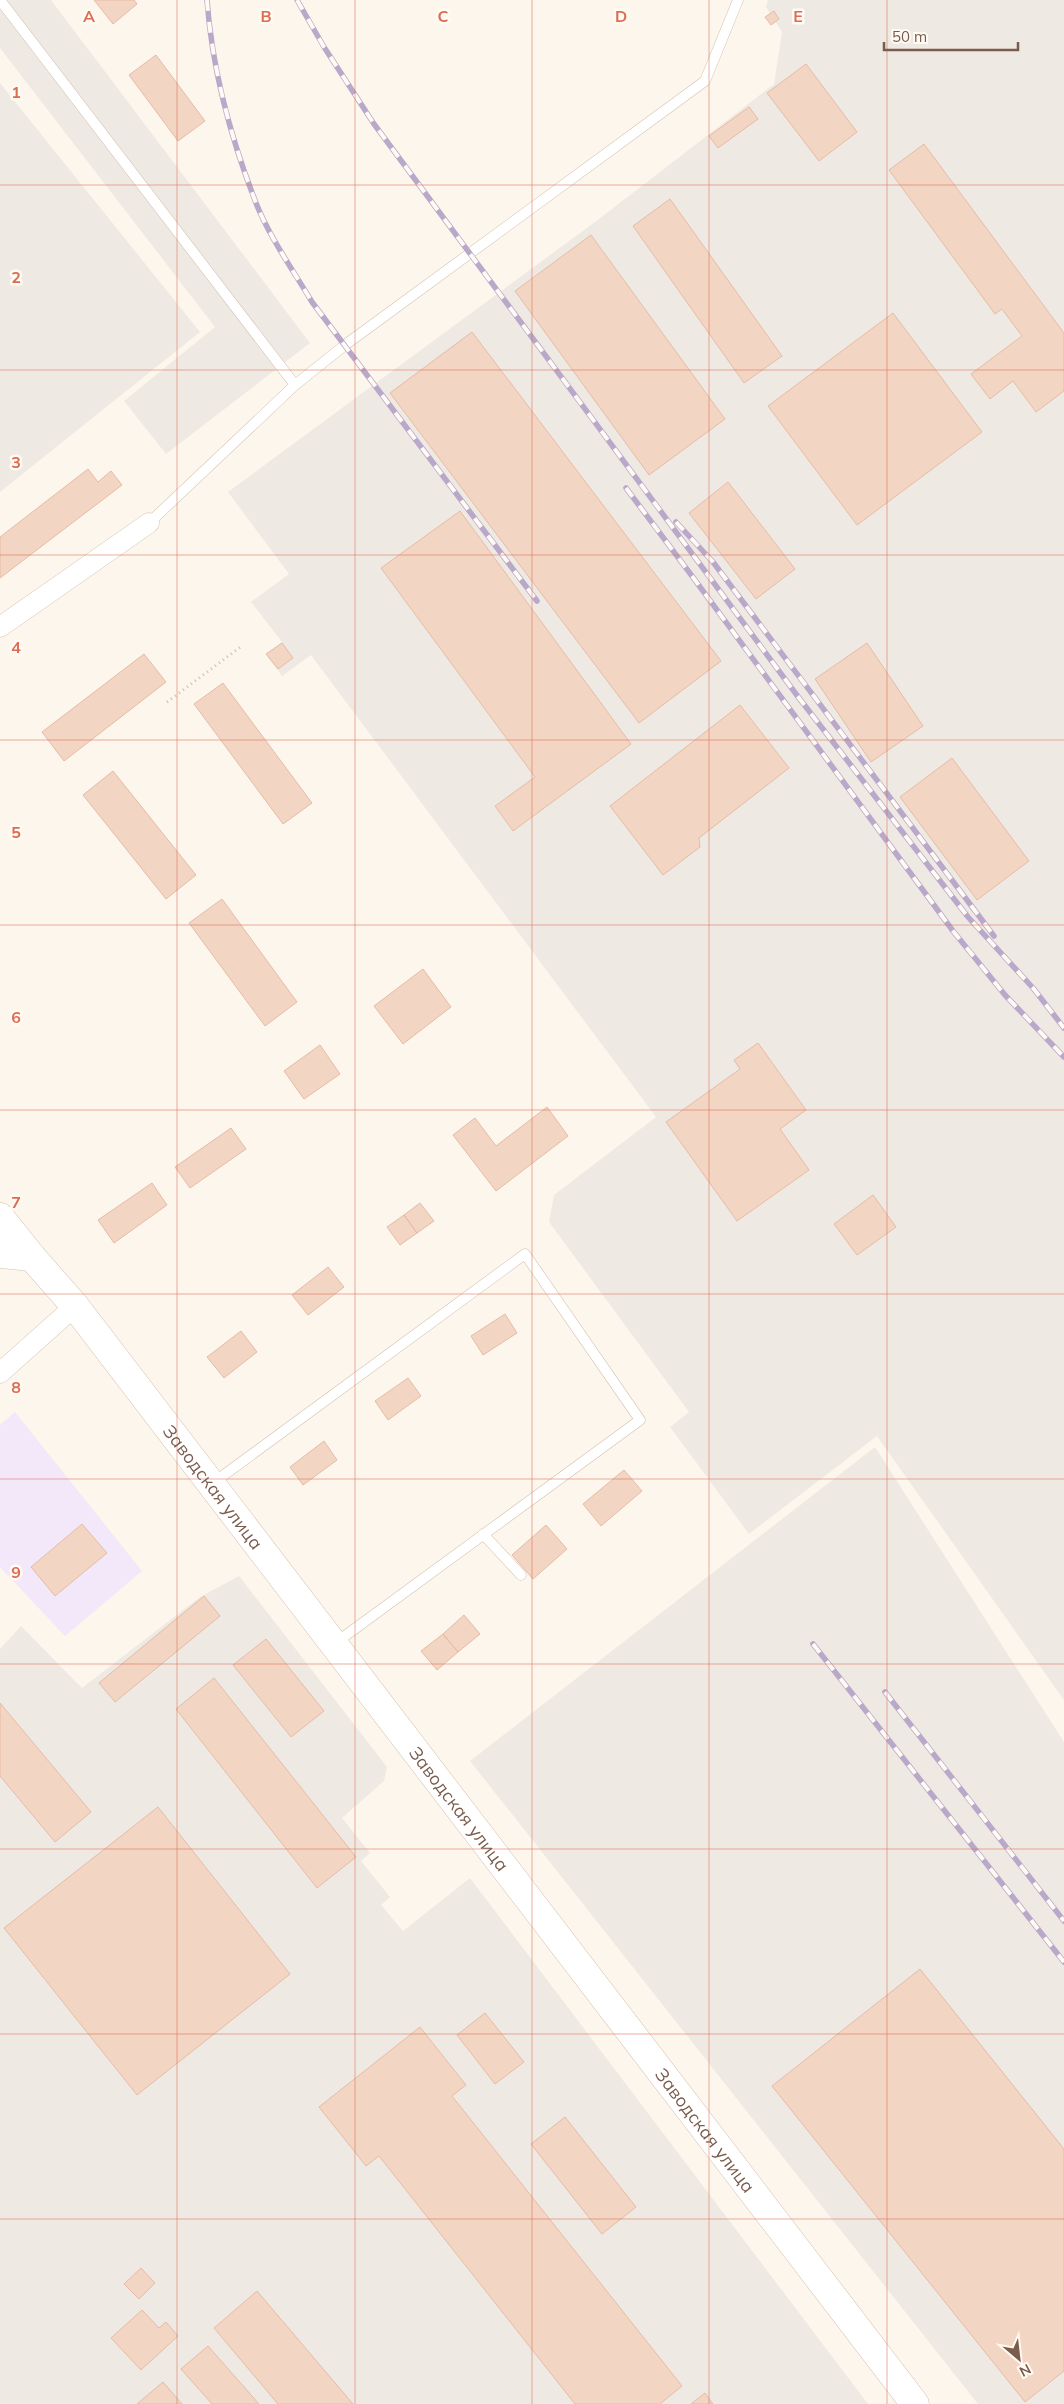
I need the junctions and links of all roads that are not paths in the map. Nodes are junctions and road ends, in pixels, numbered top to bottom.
1 (0, 0) edge
2 (738, 0) edge
3 (294, 385) junction
4 (149, 524) joint
5 (0, 628) edge
6 (0, 1217) edge
7 (0, 1254) edge
8 (32, 1258) junction
9 (75, 1306) junction
10 (0, 1373) edge
11 (211, 1484) junction
12 (483, 1534) junction
13 (521, 1575) dead end
14 (334, 1644) junction
15 (914, 2404) edge

1 - 3 lane
2 - 3 lane
3 - 4 lane
4 - 5 street
6 - 8 main road, Заводская улица
7 - 8 main road
8 - 9 main road, Заводская улица
9 - 10 street
9 - 11 main road, Заводская улица
11 - 12 lane
11 - 14 main road, Заводская улица
12 - 13 lane
12 - 14 lane
14 - 15 main road, Заводская улица

